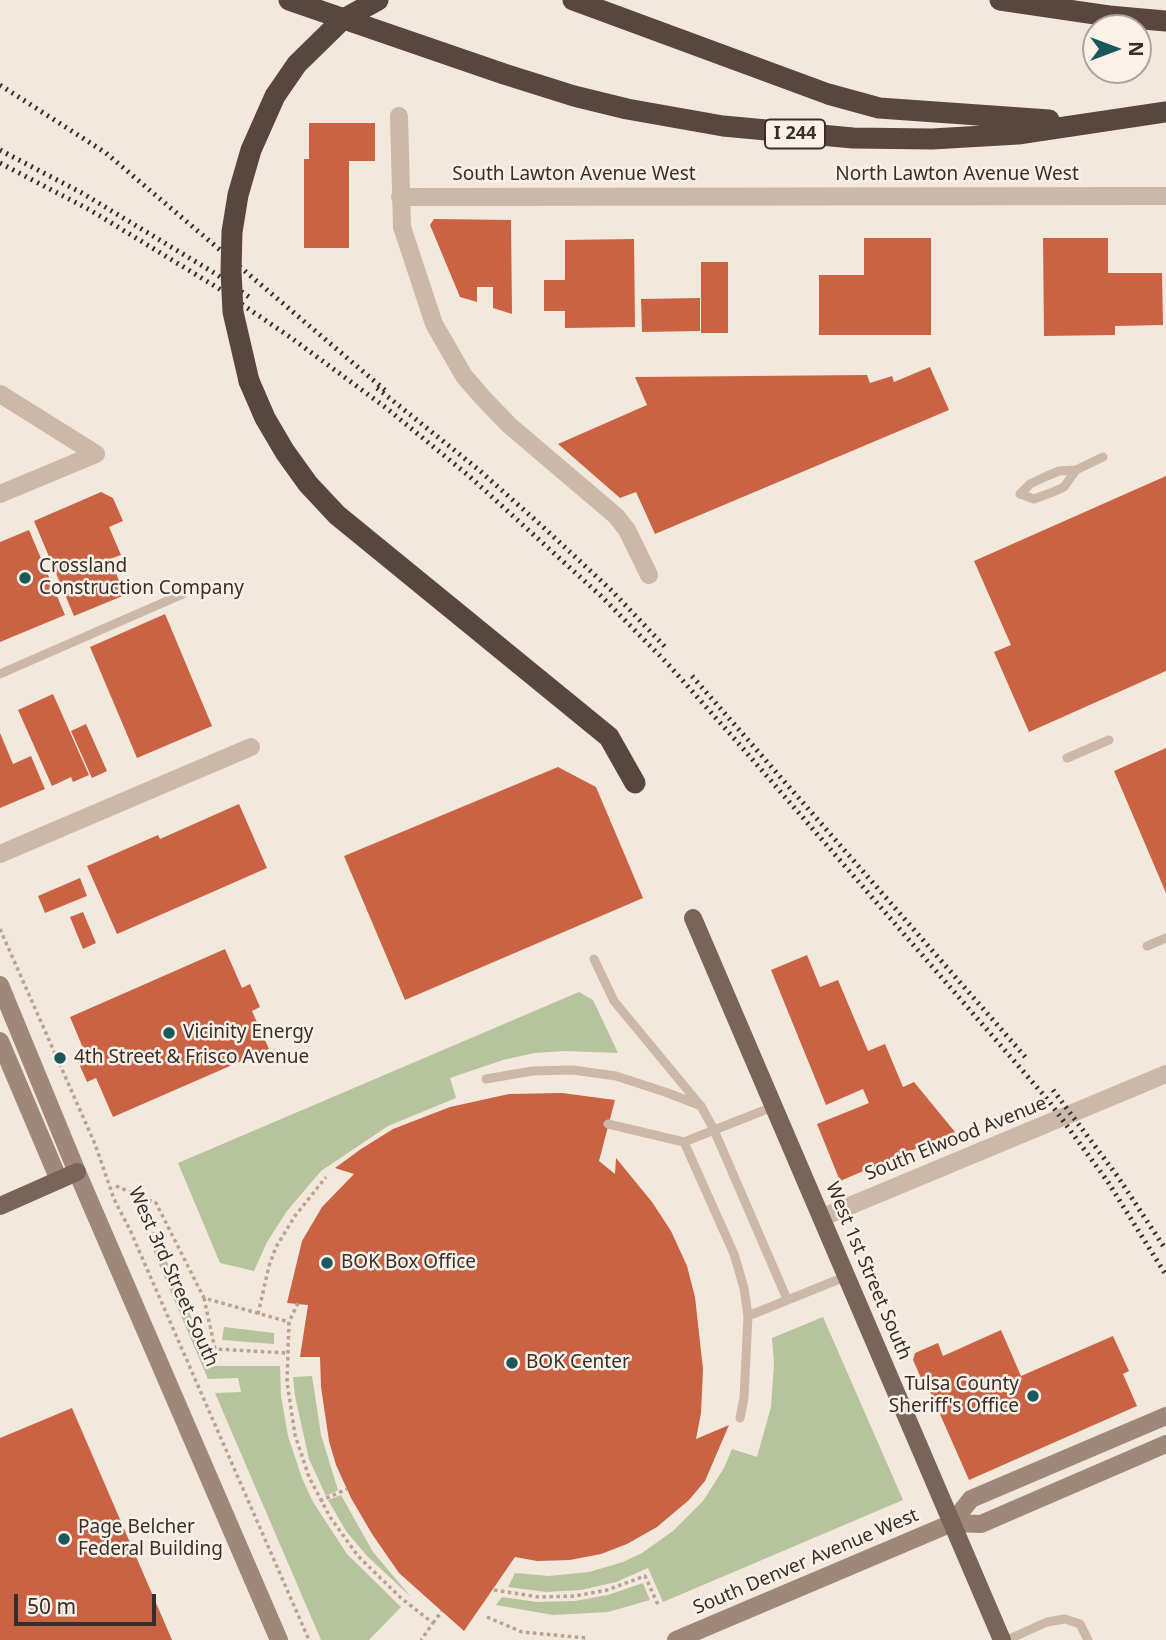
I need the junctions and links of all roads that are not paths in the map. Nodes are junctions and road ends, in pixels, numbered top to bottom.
1 (289, 0) edge
2 (378, 0) edge
3 (573, 0) edge
4 (1000, 0) edge
5 (1156, 20) edge
6 (1166, 112) edge
7 (399, 116) dead end
8 (1091, 124) junction
9 (748, 196) joint
10 (1166, 196) edge
11 (400, 197) junction
12 (0, 394) edge
13 (1103, 457) dead end
14 (1076, 470) junction
15 (0, 494) edge
16 (649, 575) dead end
17 (183, 594) dead end
18 (0, 674) edge
19 (1109, 740) dead end
20 (251, 747) dead end
21 (1067, 758) dead end
22 (635, 783) dead end
23 (0, 854) edge
24 (693, 918) dead end
25 (1166, 938) edge
26 (1147, 946) dead end
27 (594, 959) dead end
28 (0, 985) edge
29 (0, 1041) edge
30 (1166, 1074) edge
31 (486, 1079) dead end
32 (701, 1106) junction
33 (775, 1106) junction
34 (608, 1124) dead end
35 (714, 1130) junction
36 (684, 1142) junction
37 (76, 1172) junction
38 (59, 1180) junction
39 (0, 1206) edge
40 (823, 1217) junction
41 (847, 1276) junction
42 (787, 1299) junction
43 (748, 1315) junction
44 (1166, 1416) edge
45 (740, 1418) dead end
46 (1166, 1444) edge
47 (952, 1523) junction
48 (279, 1640) edge
49 (676, 1640) edge
50 (1005, 1640) edge
51 (1088, 1640) edge

1 - 8 highway, I 244
2 - 22 highway, bridge
3 - 8 highway
4 - 5 highway
6 - 8 highway, I 244
7 - 11 street
9 - 10 street, North Lawton Avenue West
9 - 11 street, South Lawton Avenue West
11 - 16 street
12 - 15 street
13 - 14 lane
14 - 14 lane
17 - 18 lane
19 - 21 lane
20 - 23 street
24 - 33 main road, West 1st Street South
25 - 26 lane
27 - 32 lane
28 - 37 main road
29 - 38 main road
30 - 40 street, South Elwood Avenue
31 - 32 lane
32 - 35 lane
33 - 35 lane
33 - 40 main road, West 1st Street South
34 - 36 lane
35 - 36 lane
35 - 42 lane
36 - 43 lane
37 - 38 main road
37 - 48 main road
38 - 39 main road
40 - 41 main road, West 1st Street South
41 - 42 lane
41 - 47 main road, West 1st Street South
42 - 43 lane
43 - 45 lane
44 - 47 main road, South Denver Avenue West
46 - 47 main road, South Denver Avenue West
47 - 49 main road, South Denver Avenue West
47 - 50 main road, West 1st Street South
50 - 51 lane

